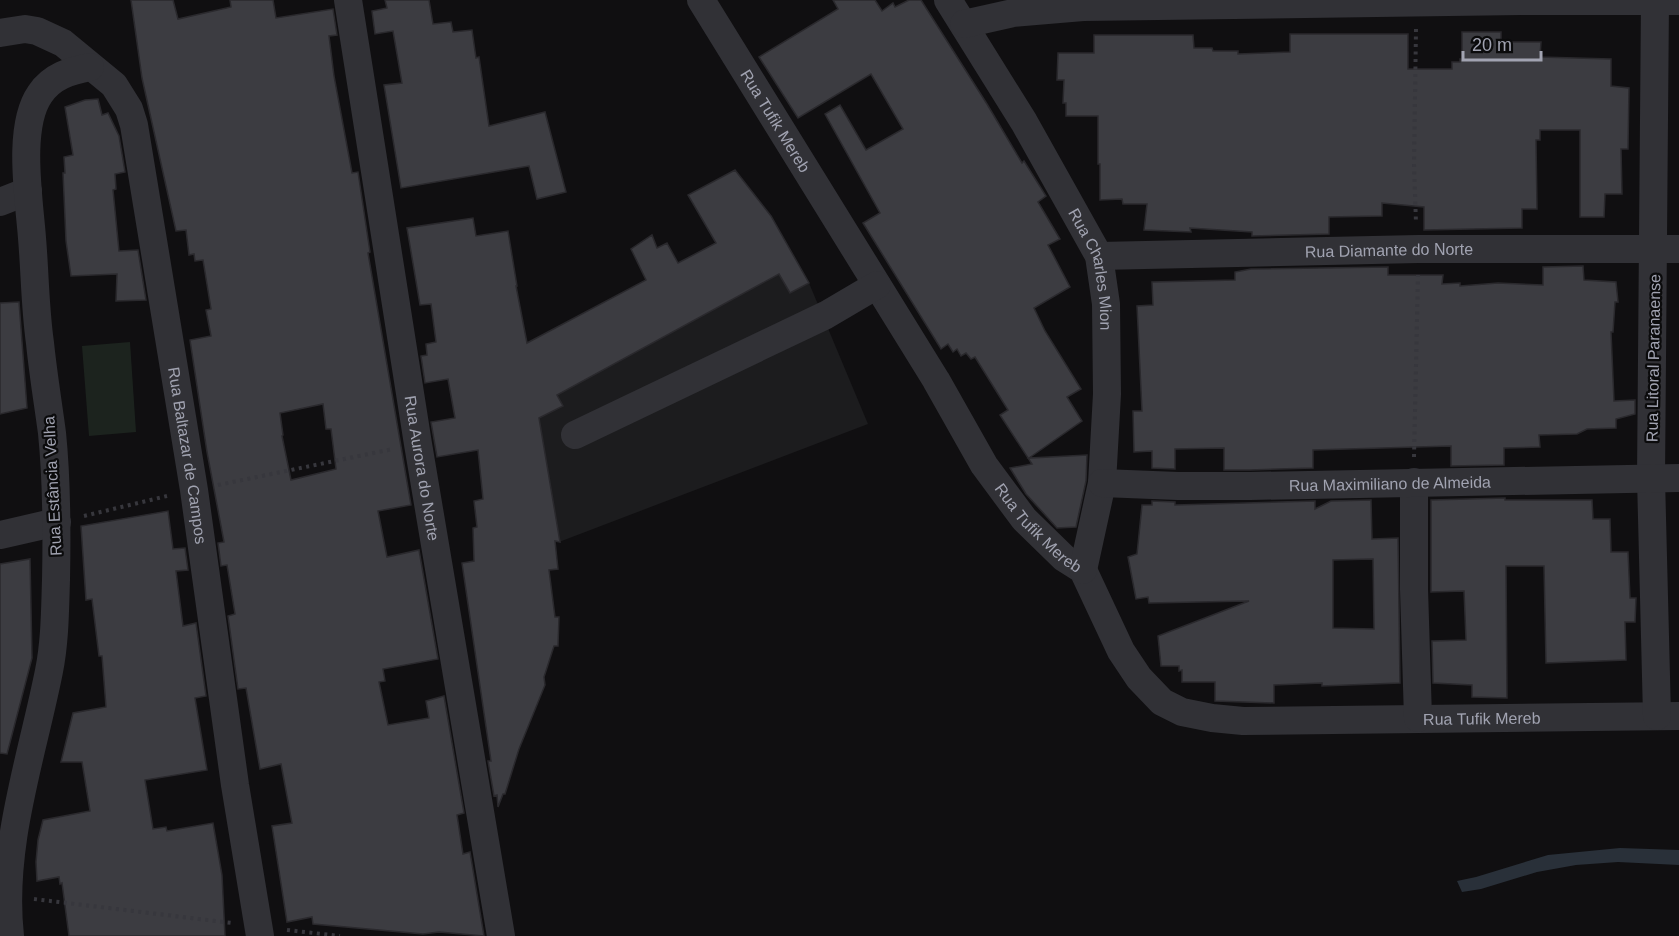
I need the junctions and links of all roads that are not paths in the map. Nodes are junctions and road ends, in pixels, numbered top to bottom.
1 (348, 0) edge
2 (701, 0) edge
3 (948, 0) edge
4 (1663, 1) edge
5 (964, 24) junction
6 (12, 31) edge
7 (90, 67) junction
8 (28, 191) junction
9 (0, 202) edge
10 (1666, 250) edge
11 (1099, 256) junction
12 (877, 285) junction
13 (575, 435) dead end
14 (1665, 478) edge
15 (1414, 482) junction
16 (1102, 483) junction
17 (57, 522) junction
18 (0, 535) edge
19 (1083, 570) junction
20 (1668, 716) edge
21 (1418, 718) junction
22 (12, 773) edge
23 (259, 931) edge
24 (10, 936) edge
25 (501, 936) edge

1 - 25 street, Rua Aurora do Norte
2 - 12 street, Rua Tufik Mereb
3 - 5 street, Rua Charles Mion
4 - 5 street
4 - 10 street, Rua Litoral Paranaense
5 - 11 street, Rua Charles Mion
6 - 7 street, Rua Baltazar de Campos
7 - 8 street, Rua Estância Velha
7 - 23 street, Rua Baltazar de Campos
8 - 9 street
8 - 17 street, Rua Estância Velha
10 - 11 street, Rua Diamante do Norte
10 - 14 street, Rua Litoral Paranaense
11 - 16 street, Rua Charles Mion
12 - 13 street
12 - 19 street, Rua Tufik Mereb
14 - 15 street, Rua Maximiliano de Almeida
14 - 20 street, Rua Litoral Paranaense
15 - 16 street, Rua Maximiliano de Almeida
15 - 21 street
16 - 19 street, Rua Charles Mion
17 - 18 street
17 - 22 street, Rua Estância Velha
19 - 21 street, Rua Tufik Mereb
20 - 21 street, Rua Tufik Mereb
22 - 24 street, Rua Estância Velha

